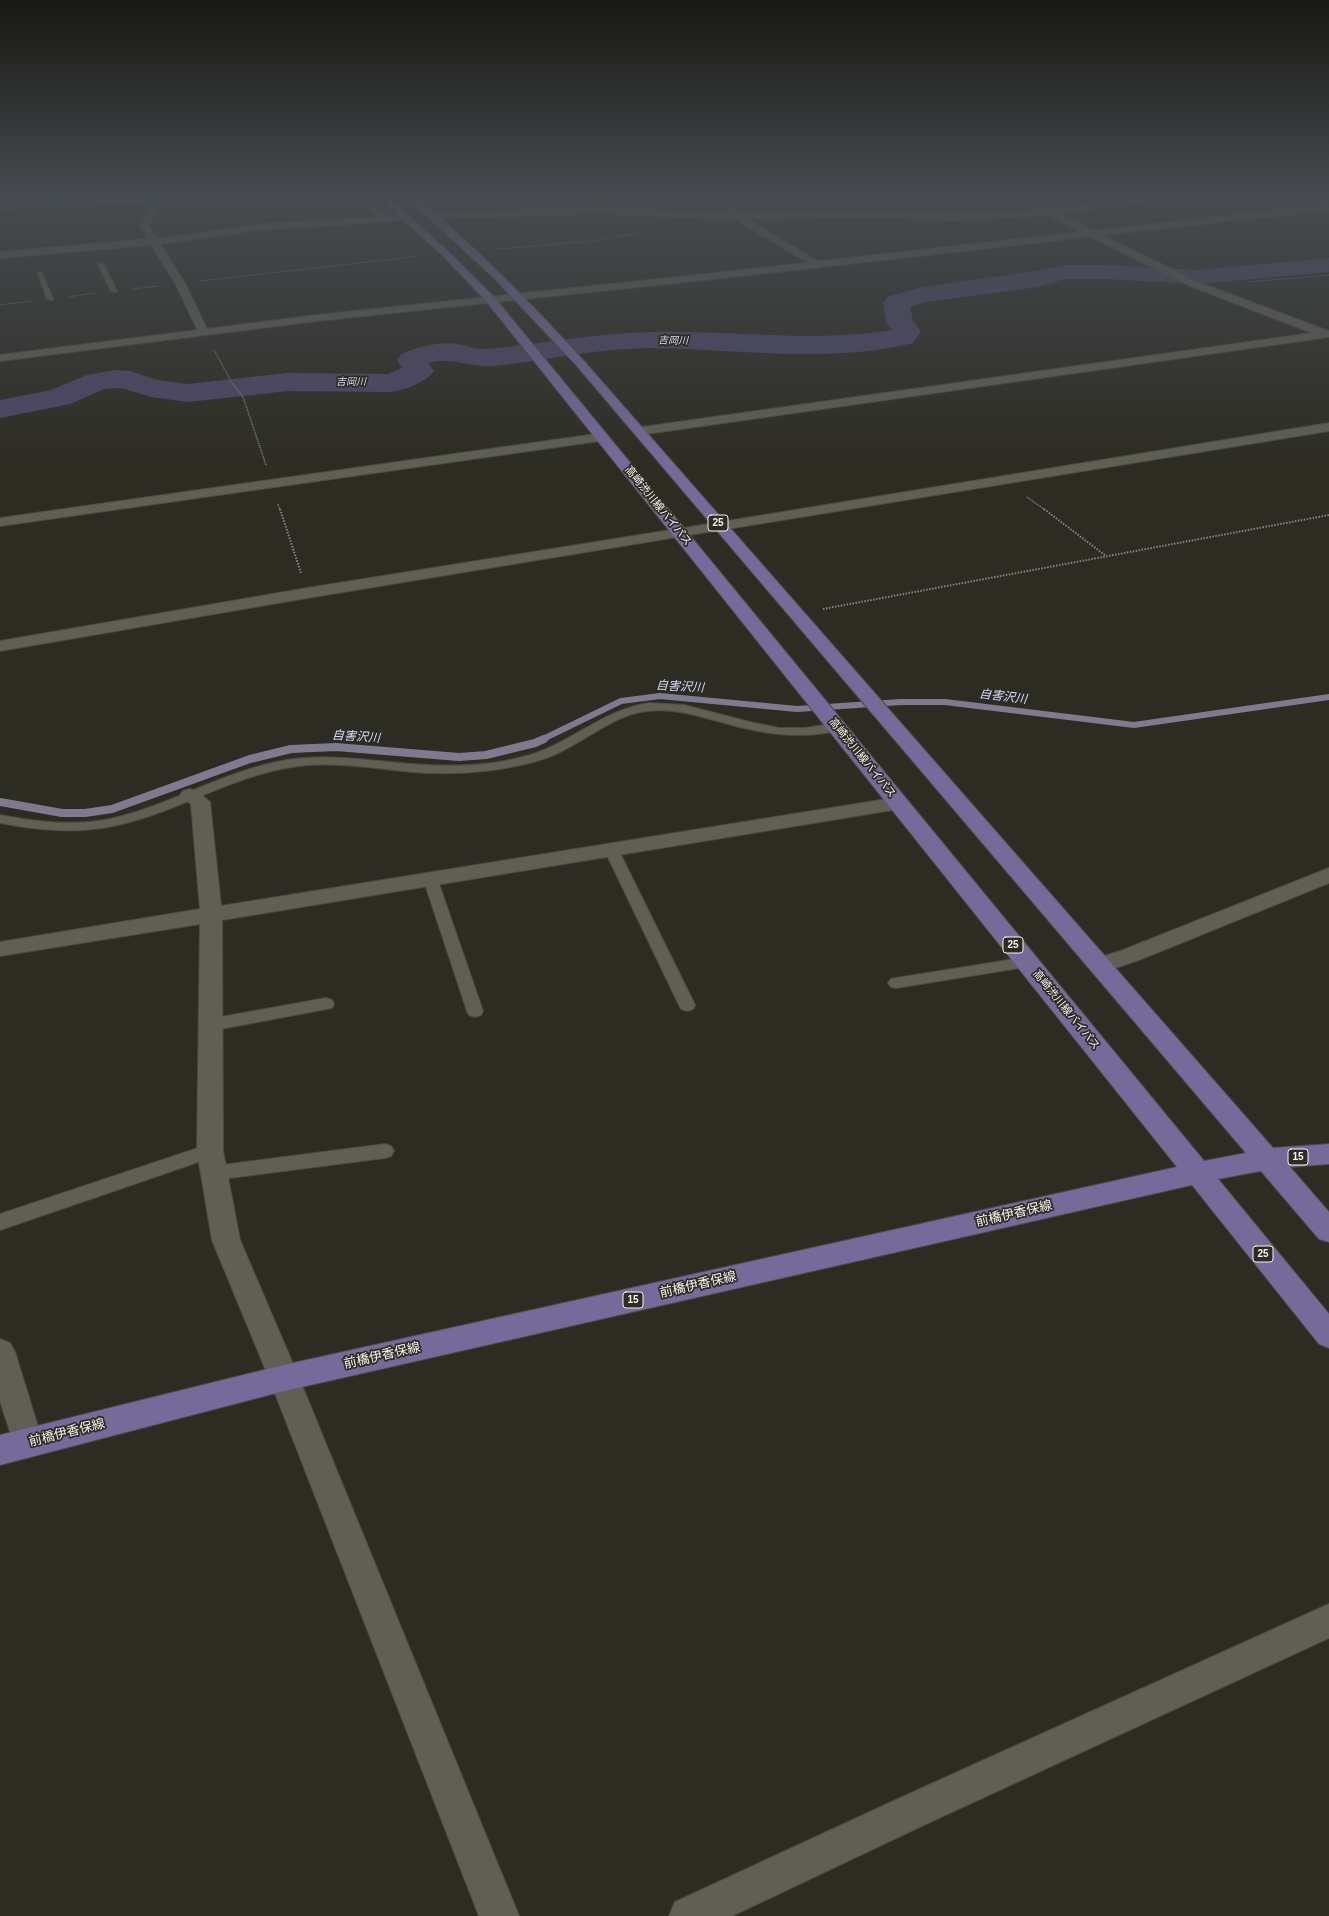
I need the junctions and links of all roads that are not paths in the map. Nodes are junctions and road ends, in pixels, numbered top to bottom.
1 (44, 284) edge
2 (111, 284) edge
3 (181, 284) edge
4 (476, 284) edge
5 (507, 284) edge
6 (624, 284) edge
7 (1195, 284) edge
8 (114, 291) road end
9 (518, 295) junction
10 (50, 299) road end
11 (490, 299) junction
12 (203, 331) junction
13 (1328, 335) edge
14 (0, 358) edge
15 (1329, 427) edge
16 (639, 431) junction
17 (603, 437) junction
18 (0, 522) edge
19 (721, 526) junction
20 (680, 532) junction
21 (0, 646) edge
22 (833, 722) junction
23 (190, 795) junction
24 (899, 803) junction
25 (0, 819) edge
26 (611, 849) junction
27 (1329, 875) edge
28 (430, 878) junction
29 (211, 914) junction
30 (0, 949) edge
31 (1027, 962) junction
32 (1100, 965) junction
33 (896, 983) dead end
34 (326, 1004) dead end
35 (687, 1005) dead end
36 (474, 1011) dead end
37 (210, 1025) junction
38 (385, 1151) dead end
39 (1329, 1154) edge
40 (1268, 1159) junction
41 (212, 1162) junction
42 (1197, 1172) junction
43 (0, 1222) edge
44 (1329, 1231) edge
45 (1329, 1335) edge
46 (0, 1352) edge
47 (284, 1378) junction
48 (28, 1443) junction
49 (0, 1450) edge
50 (1329, 1621) edge
51 (499, 1916) edge
52 (689, 1916) edge

1 - 10 lane
2 - 8 lane
3 - 12 street
4 - 11 main road, 高崎渋川線バイパス / 25
5 - 9 main road, 25
6 - 9 street
7 - 13 street
9 - 11 street
9 - 16 main road, 25
11 - 12 street
11 - 17 main road, 高崎渋川線バイパス / 25
12 - 14 street
13 - 16 street
15 - 19 street
16 - 19 main road, 25
17 - 18 street
17 - 20 main road, 高崎渋川線バイパス / 25
19 - 20 street
19 - 32 main road, 25
20 - 21 street
20 - 22 main road, 高崎渋川線バイパス / 25
22 - 23 lane
22 - 24 main road, 高崎渋川線バイパス / 25
23 - 25 lane
23 - 29 street
24 - 26 street
24 - 31 main road, 高崎渋川線バイパス / 25
26 - 28 street
26 - 35 lane
27 - 32 street
28 - 29 street
28 - 36 lane
29 - 30 street
29 - 37 street
31 - 33 lane
31 - 42 main road, 高崎渋川線バイパス / 25
32 - 40 main road, 25
34 - 37 lane
37 - 41 street
38 - 41 lane
39 - 40 main road, 前橋伊香保線 / 15
40 - 42 main road, 前橋伊香保線 / 15
40 - 44 main road, 25
41 - 43 lane
41 - 47 street
42 - 45 main road, 高崎渋川線バイパス / 25
42 - 47 main road, 前橋伊香保線 / 15
46 - 48 street
47 - 48 main road, 前橋伊香保線 / 15
47 - 51 street
48 - 49 main road, 前橋伊香保線 / 15
50 - 52 street

